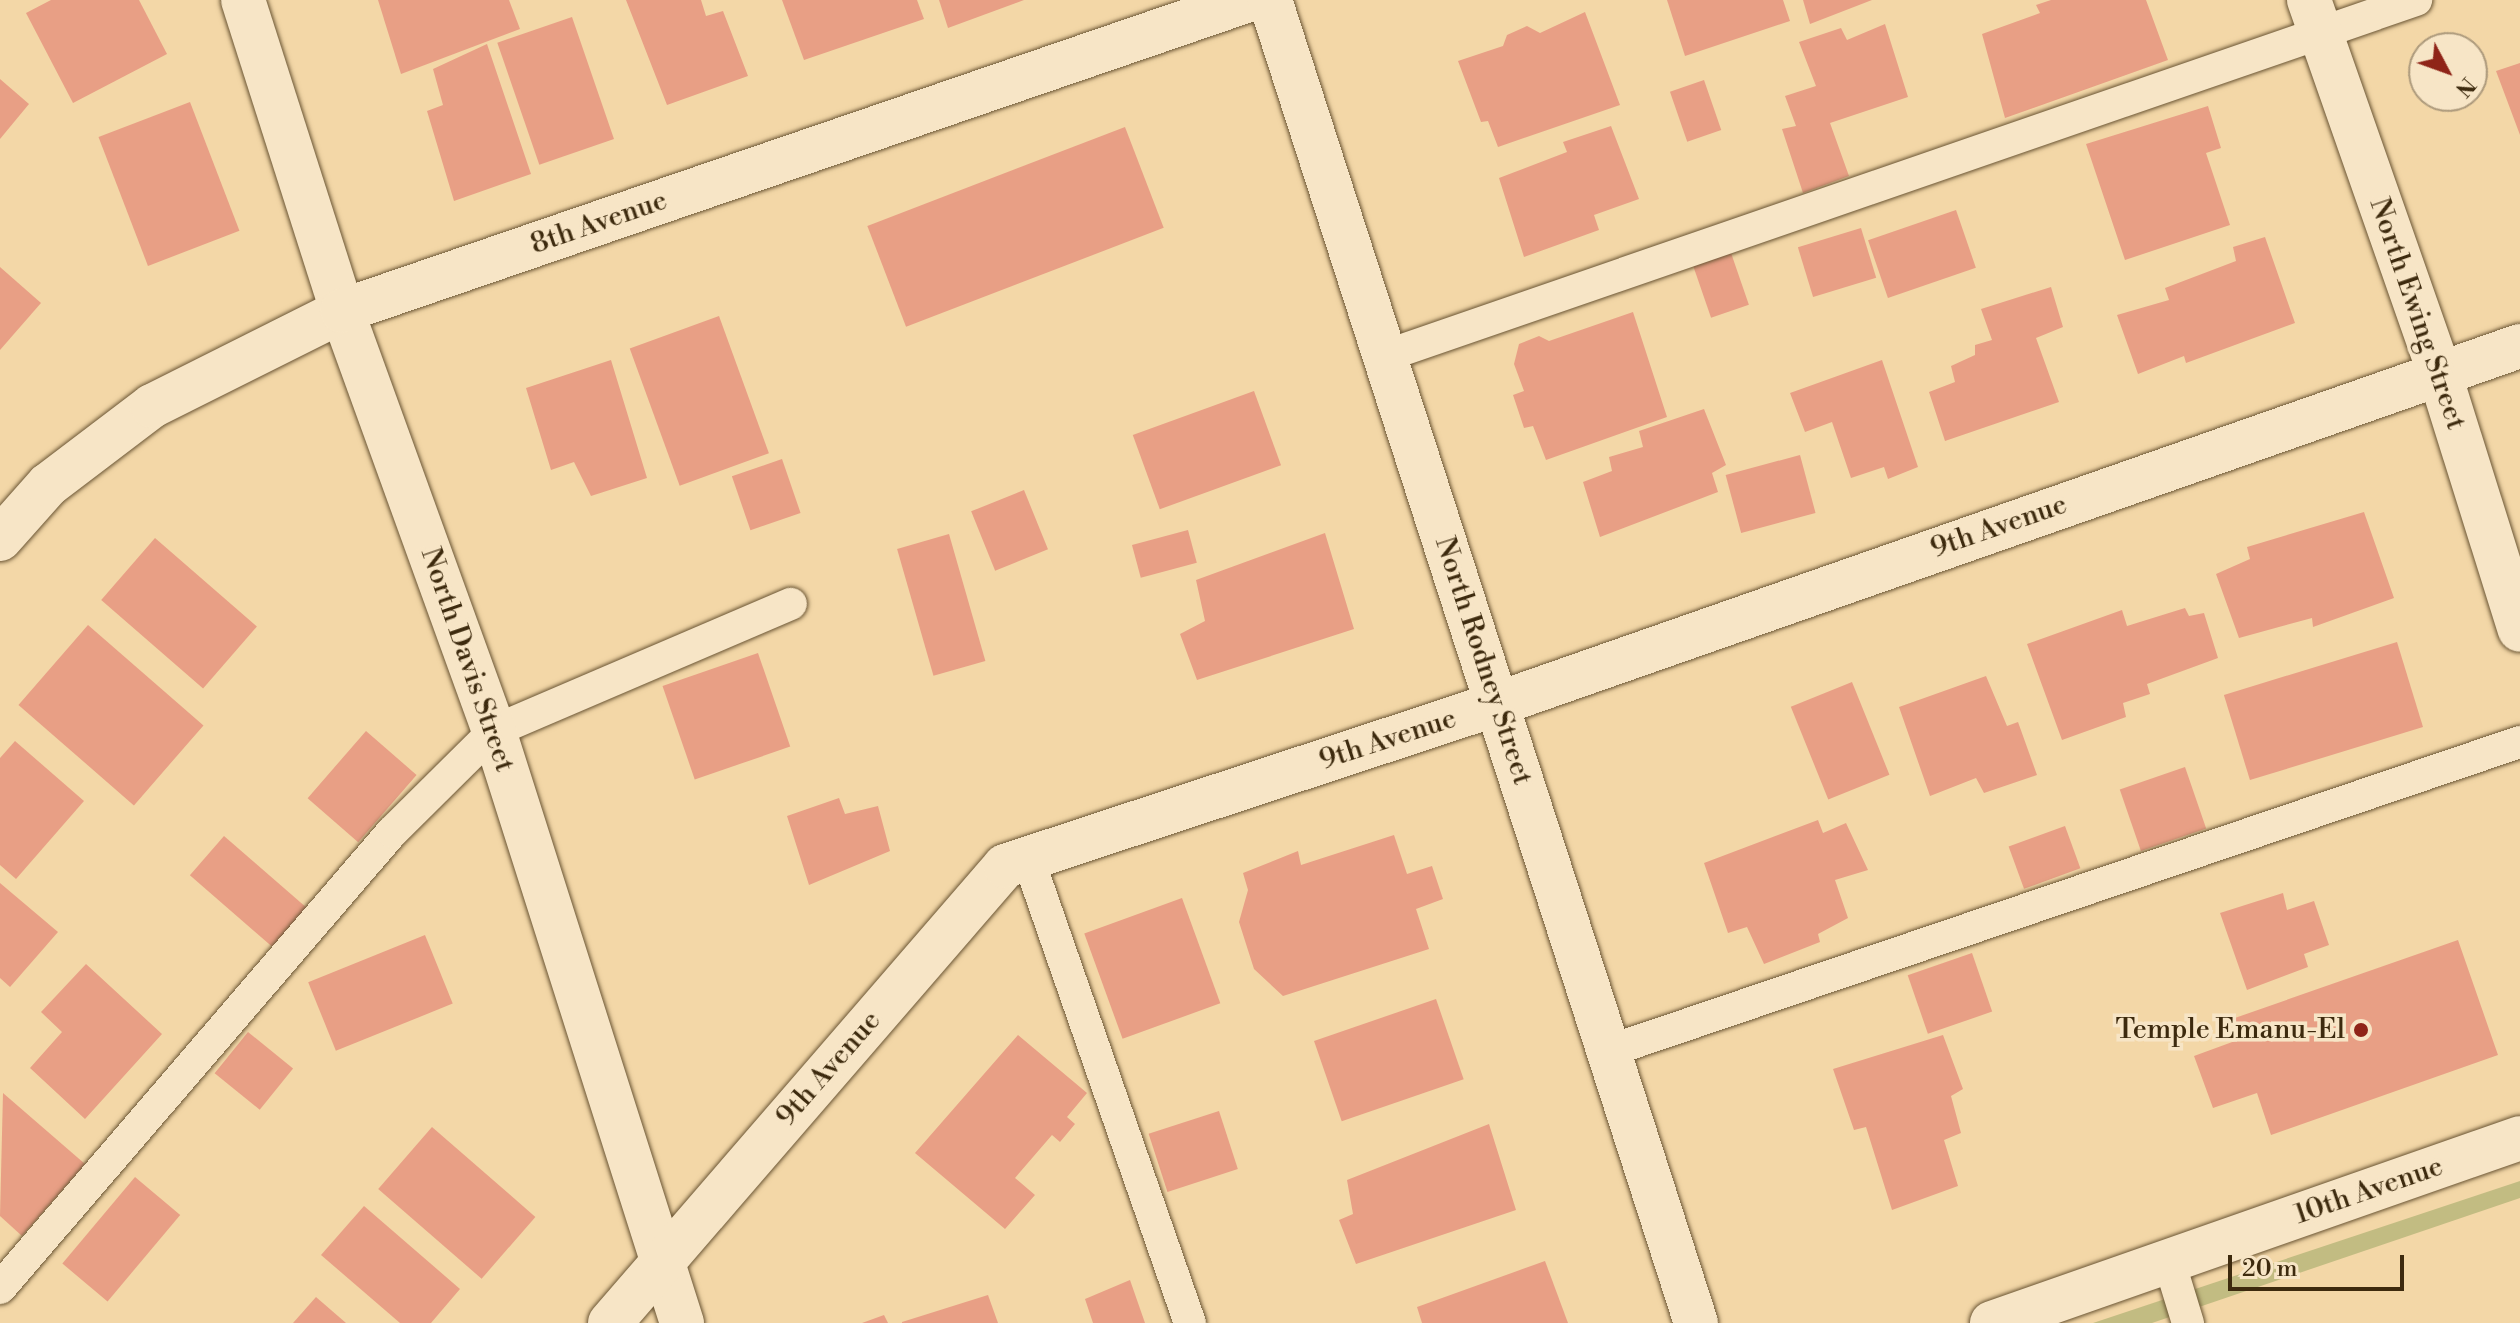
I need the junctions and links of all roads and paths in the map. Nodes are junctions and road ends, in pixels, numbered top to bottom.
1 (243, 0) edge
2 (1249, 0) edge
3 (1270, 0) edge
4 (2416, 0) edge
5 (2314, 16) edge
6 (342, 311) junction
7 (2520, 346) edge
8 (1385, 356) junction
9 (2439, 372) junction
10 (0, 539) edge
11 (791, 604) dead end
12 (2520, 630) edge
13 (1497, 704) junction
14 (494, 731) junction
15 (2520, 742) edge
16 (1028, 858) junction
17 (1609, 1051) junction
18 (2520, 1138) edge
19 (663, 1261) junction
20 (2169, 1261) junction
21 (0, 1288) edge
22 (610, 1323) edge
23 (682, 1323) edge
24 (1190, 1323) edge
25 (1696, 1323) edge
26 (1992, 1323) edge
27 (2188, 1323) edge

1 - 6 street, North Davis Street
2 - 6 street, 8th Avenue
3 - 8 street, North Rodney Street
4 - 5 lane
5 - 8 lane
5 - 9 street, North Ewing Street
6 - 10 street, 8th Avenue
6 - 14 street, North Davis Street
7 - 9 street, 9th Avenue
8 - 13 street, North Rodney Street
9 - 12 street, North Ewing Street
9 - 13 street, 9th Avenue
11 - 14 lane
13 - 16 street, 9th Avenue
13 - 17 street, North Rodney Street
14 - 19 street, North Davis Street
14 - 21 lane
15 - 17 lane
16 - 19 street, 9th Avenue
16 - 24 lane
17 - 25 street, North Rodney Street
18 - 20 street, 10th Avenue
19 - 22 street, 9th Avenue
19 - 23 street, North Davis Street
20 - 26 street, 10th Avenue
20 - 27 lane

